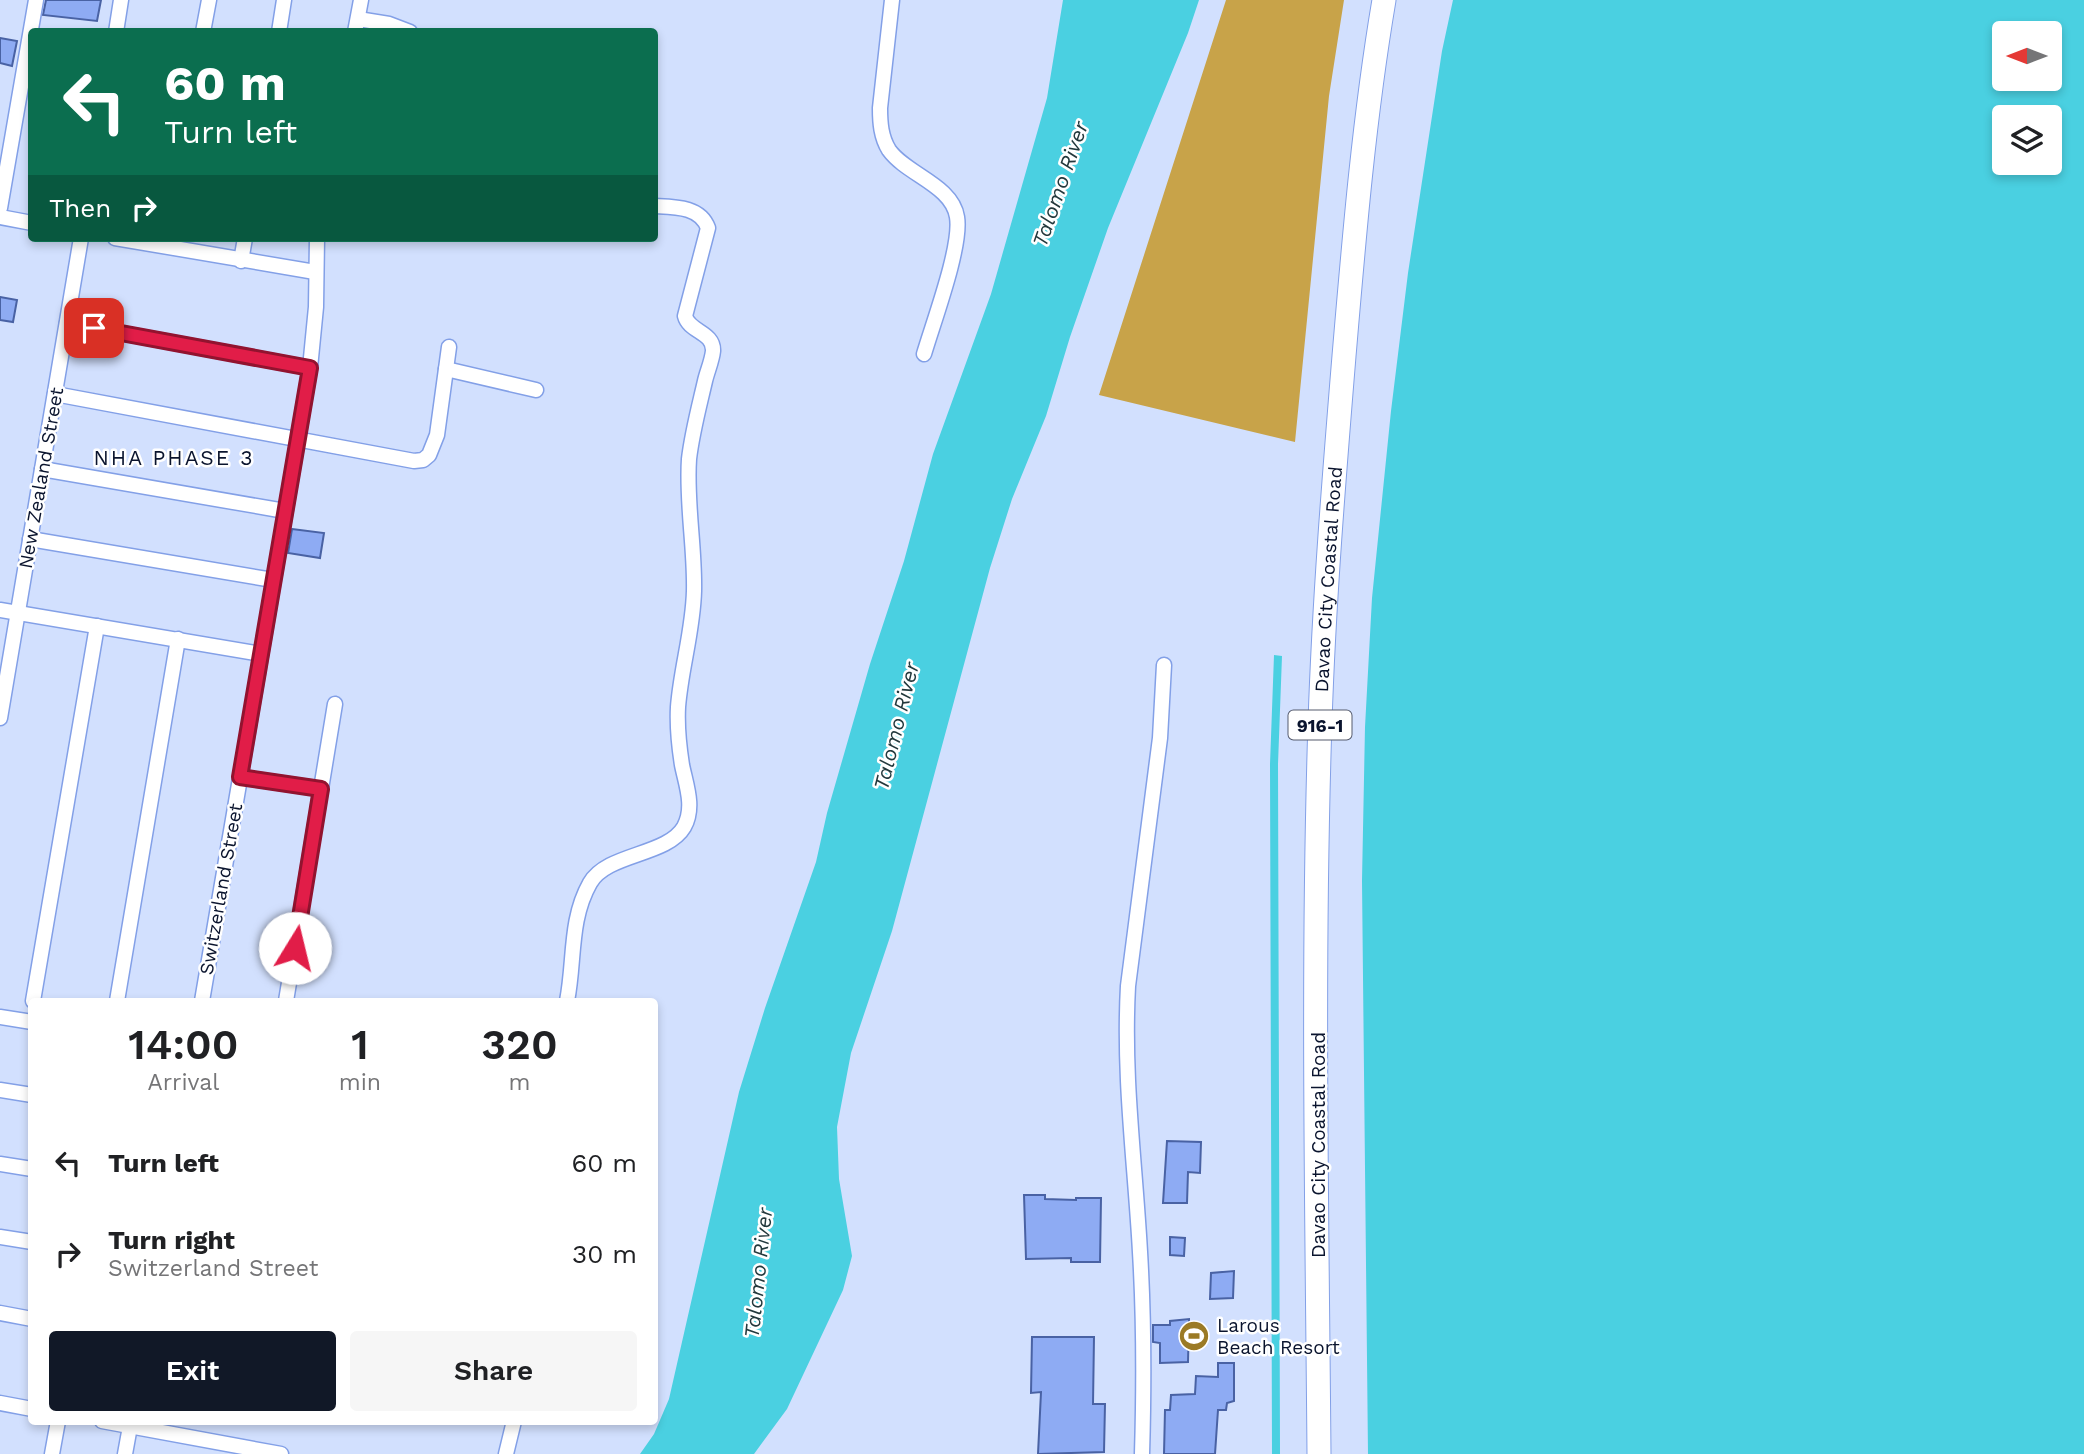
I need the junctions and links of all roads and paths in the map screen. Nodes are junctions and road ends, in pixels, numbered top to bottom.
1 (36, 0) edge
2 (121, 0) edge
3 (209, 0) edge
4 (284, 0) edge
5 (361, 0) edge
6 (892, 0) edge
7 (1384, 0) edge
8 (357, 25) edge
9 (31, 28) edge
10 (117, 28) edge
11 (204, 28) edge
12 (280, 28) edge
13 (399, 28) edge
14 (28, 46) edge
15 (658, 207) edge
16 (0, 208) edge
17 (0, 217) edge
18 (28, 222) edge
19 (80, 242) edge
20 (244, 242) edge
21 (317, 242) edge
22 (169, 243) edge
23 (241, 261) junction
24 (315, 272) junction
25 (67, 323) junction
26 (449, 347) dead end
27 (924, 354) dead end
28 (310, 368) junction
29 (446, 369) junction
30 (536, 390) dead end
31 (55, 394) junction
32 (297, 439) junction
33 (42, 470) junction
34 (285, 511) junction
35 (30, 539) junction
36 (273, 580) junction
37 (0, 610) edge
38 (18, 613) junction
39 (97, 625) junction
40 (178, 639) junction
41 (261, 654) junction
42 (1164, 665) dead end
43 (335, 704) dead end
44 (0, 718) edge
45 (240, 777) junction
46 (321, 789) junction
47 (34, 998) edge
48 (118, 998) edge
49 (203, 998) edge
50 (286, 998) edge
51 (567, 998) edge
52 (0, 1017) edge
53 (28, 1018) edge
54 (0, 1090) edge
55 (28, 1094) edge
56 (0, 1164) edge
57 (28, 1168) edge
58 (0, 1237) edge
59 (28, 1241) edge
60 (0, 1313) edge
61 (28, 1318) edge
62 (0, 1403) edge
63 (28, 1408) edge
64 (57, 1425) edge
65 (130, 1425) edge
66 (140, 1425) edge
67 (513, 1425) edge
68 (52, 1454) edge
69 (125, 1454) edge
70 (281, 1454) edge
71 (506, 1454) edge
72 (1142, 1454) edge
73 (1320, 1454) edge

1 - 9 street
2 - 10 street
3 - 11 street
4 - 12 street
5 - 8 street
6 - 27 street
7 - 73 main road, Davao City Coastal Road / 916-1
8 - 13 street
14 - 16 street
15 - 51 street
17 - 18 street
19 - 25 street, New Zealand Street
20 - 23 street
21 - 24 street, Switzerland Street
22 - 23 street
23 - 24 street
24 - 28 street, Switzerland Street
25 - 28 street
25 - 31 street, New Zealand Street
26 - 29 street
28 - 32 street, Switzerland Street
29 - 30 street
29 - 32 street
31 - 32 street
31 - 33 street, New Zealand Street
32 - 34 street, Switzerland Street
33 - 34 street
33 - 35 street, New Zealand Street
34 - 36 street, Switzerland Street
35 - 36 street
35 - 38 street, New Zealand Street
36 - 41 street, Switzerland Street
37 - 38 street
38 - 39 street
38 - 44 street, New Zealand Street
39 - 40 street
39 - 47 street
40 - 41 street
40 - 48 street
41 - 45 street, Switzerland Street
42 - 72 street
43 - 46 street
45 - 46 street
45 - 49 street, Switzerland Street
46 - 50 street
52 - 53 street
54 - 55 street
56 - 57 street
58 - 59 street
60 - 61 street
62 - 63 street
64 - 68 street
65 - 69 street
66 - 70 street
67 - 71 street

